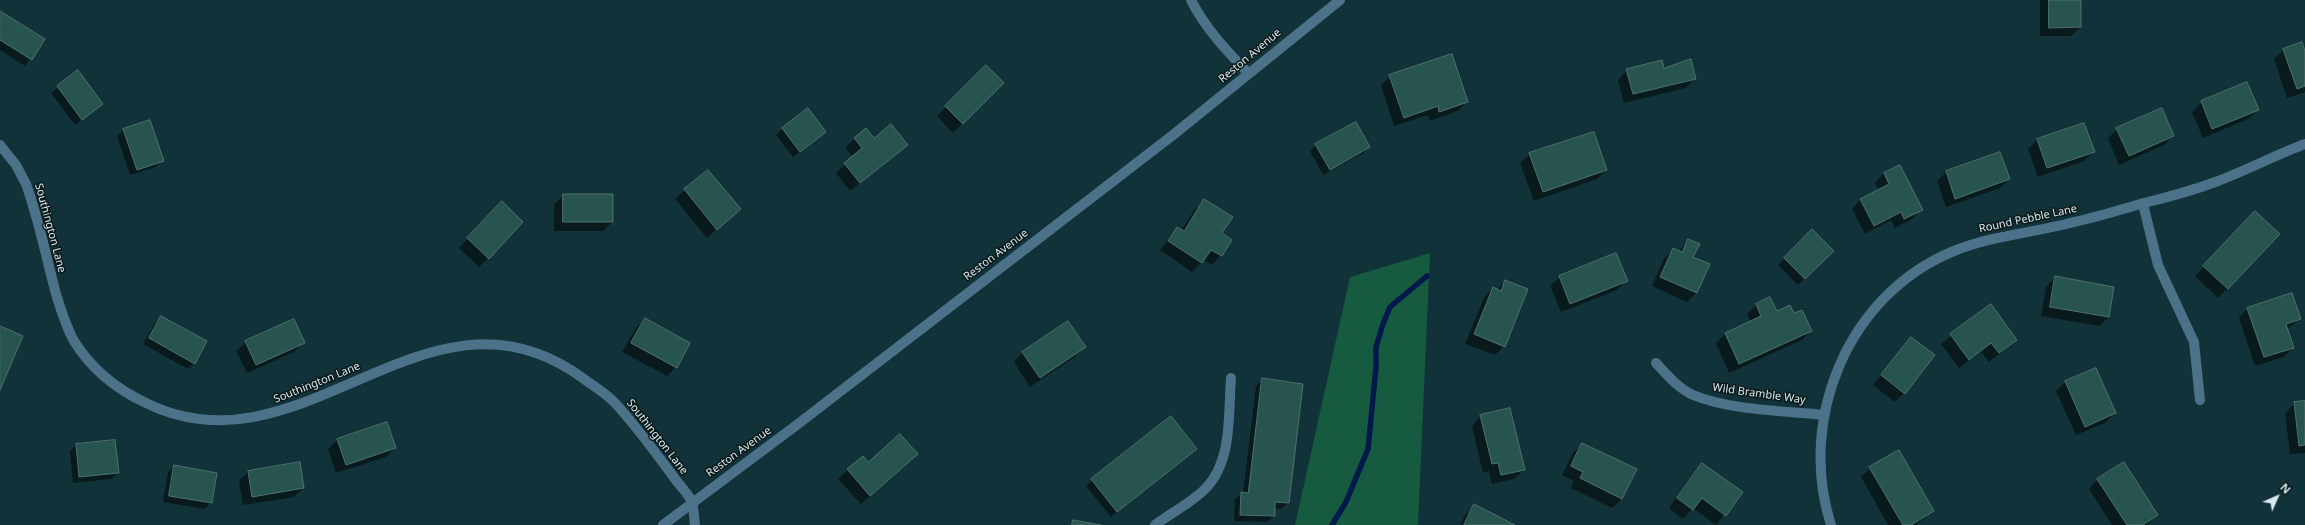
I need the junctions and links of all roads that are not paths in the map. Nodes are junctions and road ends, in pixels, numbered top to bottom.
1 (1191, 0) edge
2 (1340, 0) edge
3 (1248, 73) junction
4 (2305, 144) edge
5 (0, 145) edge
6 (2142, 204) junction
7 (1656, 364) dead end
8 (1231, 378) dead end
9 (2200, 400) dead end
10 (1823, 415) junction
11 (692, 502) junction
12 (663, 525) edge
13 (695, 525) edge
14 (1155, 525) edge
15 (1831, 525) edge

1 - 3 street
2 - 3 street, Reston Avenue
3 - 11 street, Reston Avenue
4 - 6 street, Round Pebble Lane
5 - 11 street, Southington Lane
6 - 9 street
6 - 10 street, Round Pebble Lane
7 - 10 street, Wild Bramble Way
8 - 14 street
10 - 15 street, Round Pebble Lane
11 - 12 street, Reston Avenue
11 - 13 street

